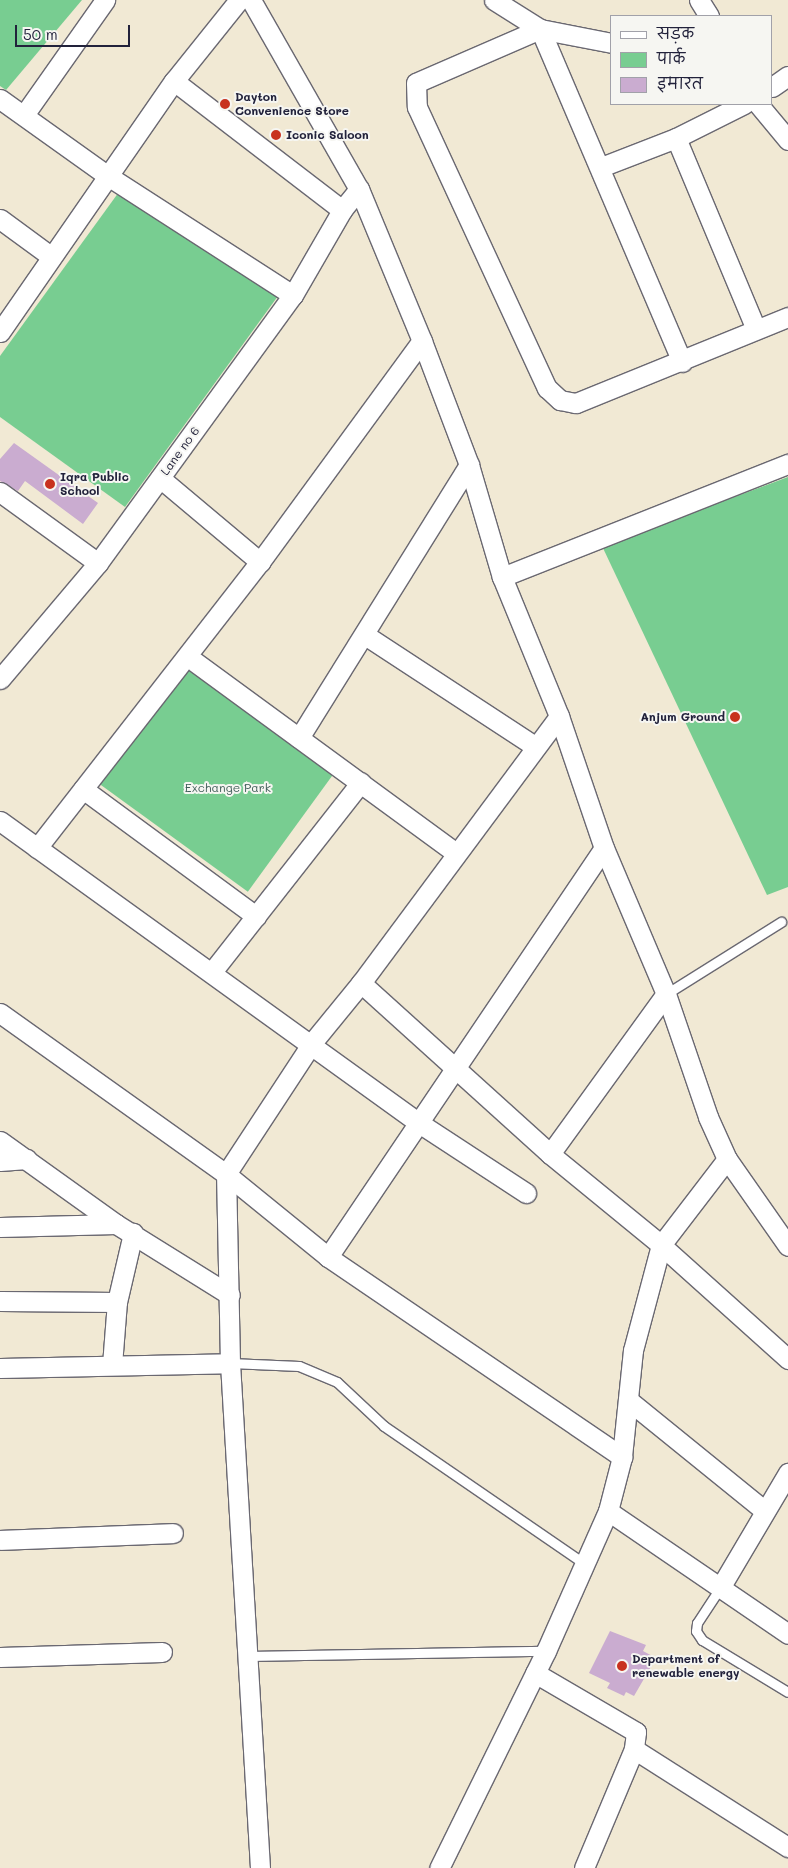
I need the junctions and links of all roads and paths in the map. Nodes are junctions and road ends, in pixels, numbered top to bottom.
1 (106, 0) edge
2 (239, 0) edge
3 (251, 0) edge
4 (494, 0) edge
5 (540, 29) junction
6 (610, 43) edge
7 (788, 76) edge
8 (174, 81) junction
9 (773, 86) edge
10 (0, 99) edge
11 (742, 105) edge
12 (759, 105) edge
13 (24, 115) junction
14 (676, 138) junction
15 (788, 140) edge
16 (601, 167) junction
17 (108, 176) junction
18 (359, 189) junction
19 (342, 210) junction
20 (0, 219) edge
21 (52, 257) junction
22 (293, 295) junction
23 (788, 317) edge
24 (756, 329) junction
25 (0, 332) edge
26 (422, 341) junction
27 (682, 362) junction
28 (788, 464) edge
29 (469, 466) junction
30 (160, 478) junction
31 (0, 492) edge
32 (260, 562) junction
33 (98, 563) junction
34 (502, 577) junction
35 (365, 635) junction
36 (195, 662) dead end
37 (3, 668) edge
38 (560, 716) junction
39 (299, 738) junction
40 (536, 747) junction
41 (362, 782) junction
42 (83, 789) junction
43 (0, 821) edge
44 (37, 848) junction
45 (604, 848) junction
46 (456, 853) junction
47 (256, 916) junction
48 (781, 922) dead end
49 (212, 972) junction
50 (361, 984) junction
51 (666, 994) junction
52 (0, 1013) edge
53 (312, 1043) junction
54 (454, 1066) junction
55 (419, 1123) junction
56 (0, 1141) edge
57 (550, 1154) junction
58 (27, 1159) junction
59 (727, 1159) junction
60 (0, 1161) edge
61 (226, 1174) junction
62 (526, 1194) dead end
63 (116, 1224) junction
64 (0, 1227) edge
65 (133, 1233) junction
66 (661, 1245) junction
67 (788, 1246) edge
68 (328, 1258) junction
69 (230, 1295) junction
70 (0, 1301) edge
71 (117, 1302) junction
72 (788, 1359) edge
73 (230, 1363) junction
74 (112, 1364) junction
75 (0, 1368) edge
76 (628, 1400) junction
77 (622, 1457) junction
78 (788, 1473) edge
79 (608, 1511) junction
80 (765, 1511) junction
81 (173, 1533) dead end
82 (0, 1540) edge
83 (586, 1565) junction
84 (720, 1588) junction
85 (788, 1634) edge
86 (546, 1650) junction
87 (162, 1652) dead end
88 (248, 1656) junction
89 (0, 1657) edge
90 (535, 1673) junction
91 (788, 1692) edge
92 (634, 1749) junction
93 (788, 1847) edge
94 (260, 1868) edge
95 (439, 1868) edge
96 (584, 1868) edge

1 - 13 street
2 - 8 street
3 - 18 street
4 - 5 street
5 - 6 street
5 - 16 street
5 - 27 street
7 - 9 street
8 - 17 street
8 - 19 street
10 - 13 street
11 - 14 street
12 - 15 street
13 - 17 street
14 - 16 street
14 - 24 street
16 - 27 street
17 - 21 street
17 - 22 street
18 - 19 street, Lane no 6
18 - 26 street
19 - 22 street, Lane no 6
20 - 21 street
21 - 25 street
22 - 30 street, Lane no 6
23 - 24 street
24 - 27 street
26 - 29 street
26 - 32 street
28 - 34 street
29 - 34 street
29 - 35 street
30 - 32 street
30 - 33 street, Lane no 6
31 - 33 street
32 - 42 street
33 - 37 street, Lane no 6
34 - 38 street
35 - 39 street
35 - 40 street
36 - 39 street
38 - 40 street
38 - 45 street
39 - 41 street
40 - 46 street
41 - 46 street
41 - 47 street
42 - 44 street
42 - 47 street
43 - 44 street
44 - 49 street
45 - 51 street
45 - 54 street
46 - 50 street
47 - 49 street
48 - 51 lane
49 - 53 street
50 - 53 street
50 - 54 street
51 - 57 street
51 - 59 street
52 - 61 street
53 - 55 street
53 - 61 street
54 - 55 street
54 - 57 street
55 - 62 street
55 - 68 street
56 - 58 street
57 - 66 street
58 - 60 street
58 - 63 street
59 - 66 street
59 - 67 street
61 - 68 street
61 - 69 street
63 - 64 street
63 - 65 street
65 - 69 street
65 - 71 street
66 - 72 street
66 - 76 street
68 - 77 street
69 - 73 street
70 - 71 street
71 - 74 street
73 - 74 street
73 - 83 lane
73 - 88 street
74 - 75 street
76 - 77 street
76 - 80 street
77 - 79 street
78 - 80 street
79 - 83 street
79 - 84 street
80 - 84 street
81 - 82 street
83 - 86 street
84 - 85 street
84 - 91 lane
86 - 88 lane
86 - 90 street
87 - 89 street
88 - 94 street
90 - 92 street
90 - 95 street
92 - 93 street
92 - 96 street

